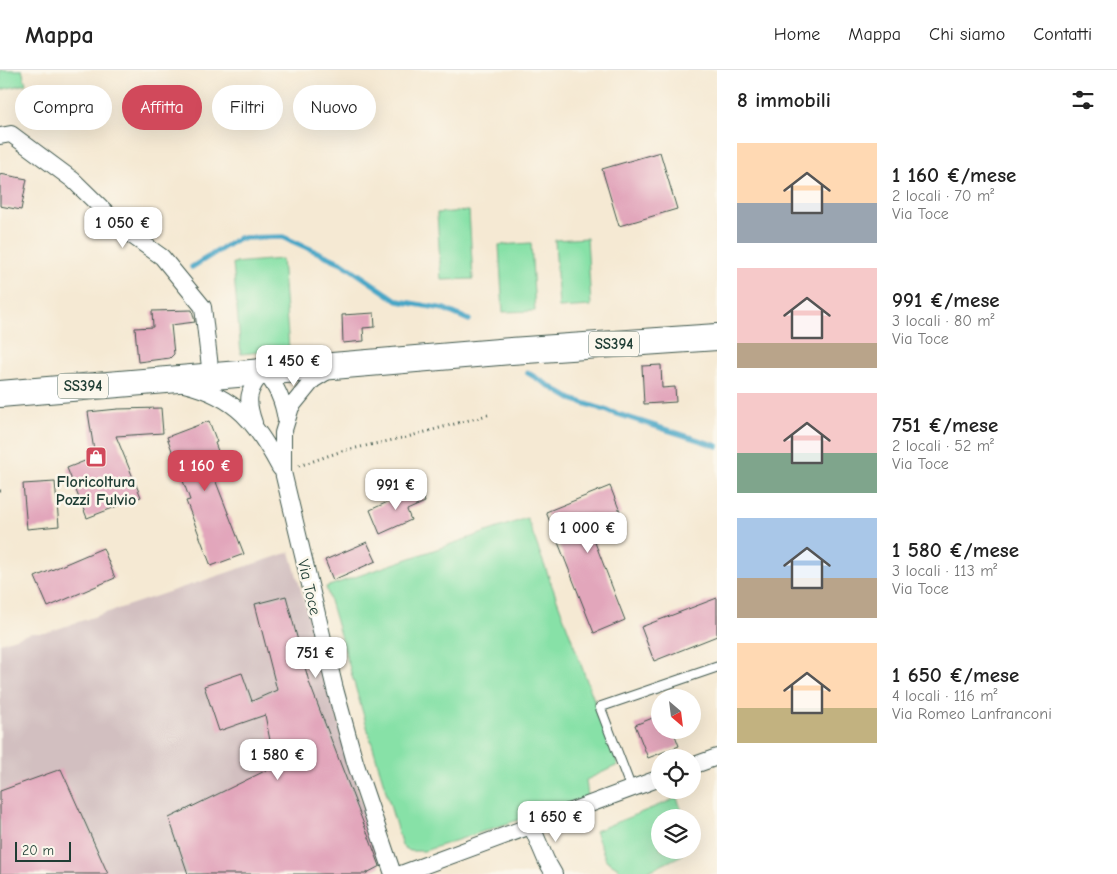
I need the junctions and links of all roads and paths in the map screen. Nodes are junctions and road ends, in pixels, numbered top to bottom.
1 (0, 136) edge
2 (717, 336) edge
3 (338, 365) junction
4 (264, 371) junction
5 (211, 376) junction
6 (166, 380) junction
7 (0, 394) edge
8 (491, 414) dead end
9 (286, 420) junction
10 (254, 425) junction
11 (283, 472) junction
12 (717, 667) edge
13 (717, 757) edge
14 (701, 763) edge
15 (651, 781) edge
16 (632, 788) junction
17 (531, 825) junction
18 (393, 874) edge
19 (401, 874) edge
20 (554, 874) edge

1 - 5 street
2 - 3 main road, SS394
3 - 4 main road, SS394
3 - 9 street, Via Toce
4 - 5 main road, SS394
4 - 9 street, Via Toce
4 - 10 street, Via Toce
5 - 6 main road, SS394
6 - 7 main road, SS394
6 - 10 street, Via Toce
8 - 11 path
9 - 11 street, Via Toce
10 - 11 street, Via Toce
11 - 18 street, Via Toce
12 - 16 lane
13 - 14 street
15 - 16 street
16 - 17 street
17 - 19 street
17 - 20 street

